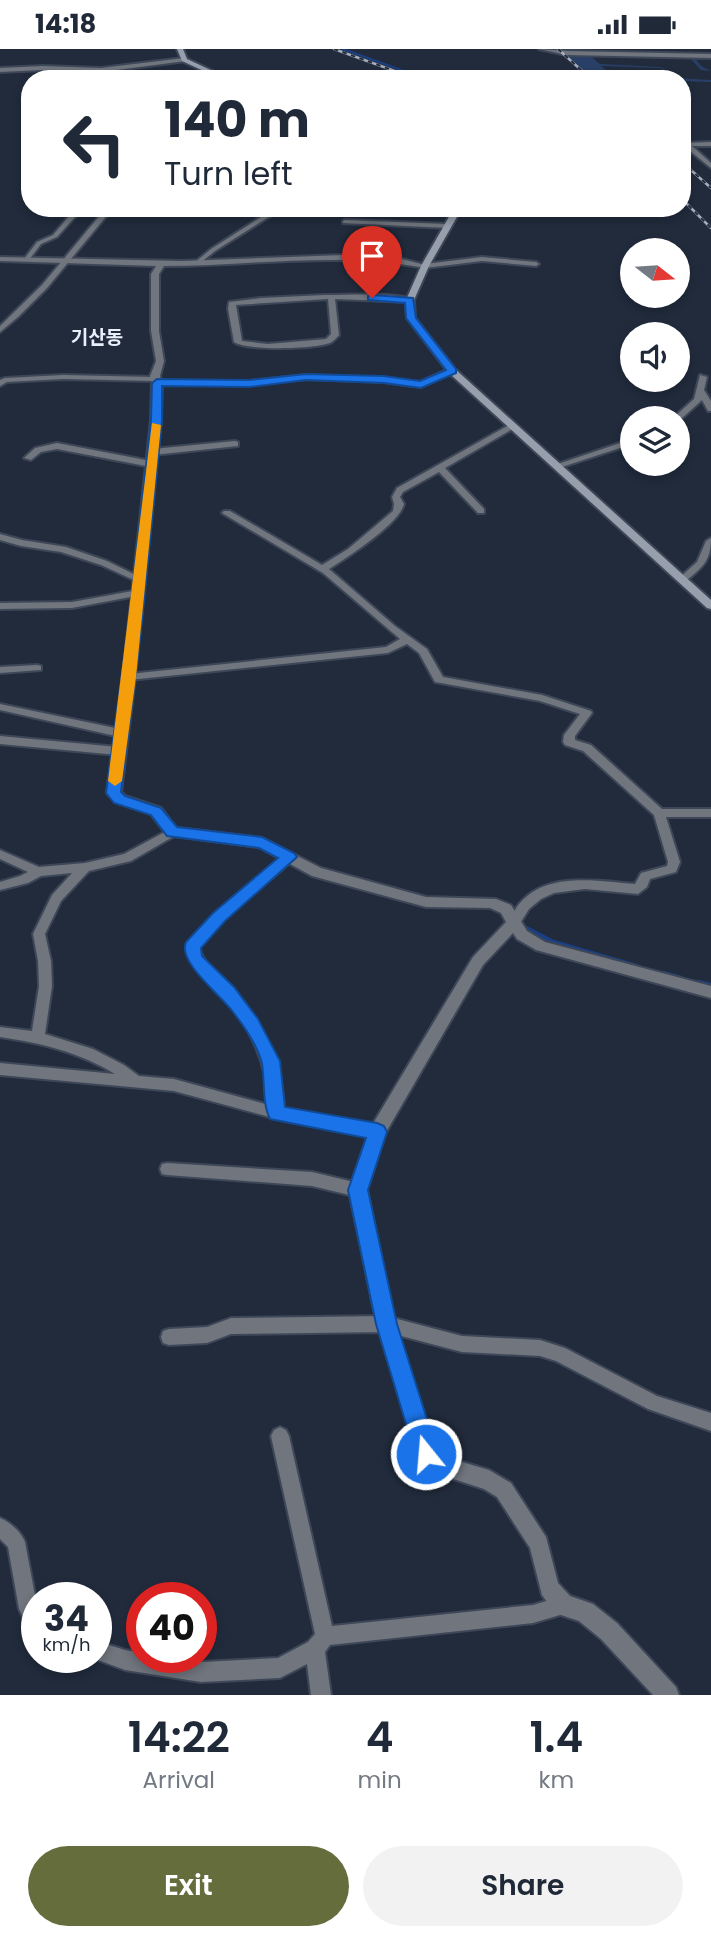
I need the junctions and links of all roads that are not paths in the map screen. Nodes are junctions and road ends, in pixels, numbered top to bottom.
1 (180, 49) edge
2 (542, 49) edge
3 (711, 56) edge
4 (184, 60) junction
5 (0, 70) edge
6 (207, 70) edge
7 (711, 144) edge
8 (691, 145) edge
9 (691, 150) edge
10 (711, 166) edge
11 (72, 217) edge
12 (103, 217) edge
13 (266, 217) edge
14 (452, 217) edge
15 (345, 222) dead end
16 (448, 226) junction
17 (0, 259) edge
18 (27, 259) junction
19 (71, 259) junction
20 (161, 263) junction
21 (197, 263) junction
22 (536, 264) dead end
23 (425, 265) junction
24 (331, 297) junction
25 (410, 300) junction
26 (0, 330) edge
27 (452, 371) junction
28 (0, 372) edge
29 (703, 377) dead end
30 (156, 381) junction
31 (3, 382) edge
32 (702, 392) junction
33 (690, 407) edge
34 (711, 408) edge
35 (512, 427) junction
36 (235, 444) dead end
37 (620, 446) edge
38 (28, 458) dead end
39 (152, 458) junction
40 (556, 466) junction
41 (439, 467) junction
42 (481, 511) dead end
43 (227, 513) dead end
44 (0, 537) edge
45 (711, 541) edge
46 (322, 569) junction
47 (139, 579) junction
48 (682, 580) junction
49 (138, 593) junction
50 (0, 606) edge
51 (711, 606) edge
52 (407, 640) junction
53 (37, 668) dead end
54 (0, 670) edge
55 (129, 677) junction
56 (0, 707) edge
57 (120, 733) junction
58 (0, 740) edge
59 (118, 751) junction
60 (659, 813) junction
61 (711, 813) edge
62 (172, 832) junction
63 (0, 854) edge
64 (289, 857) junction
65 (85, 867) junction
66 (38, 871) junction
67 (0, 886) edge
68 (514, 922) junction
69 (711, 992) edge
70 (0, 1032) edge
71 (37, 1038) junction
72 (5, 1070) edge
73 (135, 1080) junction
74 (277, 1113) junction
75 (377, 1132) junction
76 (167, 1169) dead end
77 (358, 1190) junction
78 (386, 1324) junction
79 (169, 1337) dead end
80 (710, 1425) edge
81 (280, 1436) dead end
82 (0, 1527) edge
83 (23, 1582) edge
84 (563, 1605) junction
85 (320, 1643) junction
86 (112, 1656) edge
87 (321, 1695) edge
88 (668, 1695) edge

1 - 4 main road
2 - 3 street
4 - 5 street
4 - 6 main road
7 - 8 street
9 - 10 street
11 - 18 street
12 - 19 street
13 - 21 street
14 - 16 main road
15 - 16 street
16 - 23 main road
17 - 18 street
18 - 19 street
19 - 20 street
19 - 26 street
20 - 21 street
20 - 30 street
21 - 23 street
22 - 23 street
23 - 25 main road
24 - 24 street
24 - 25 street
25 - 27 main road
27 - 30 street
27 - 35 main road
28 - 31 street
29 - 32 street
30 - 31 street
30 - 39 street
32 - 33 street
32 - 34 street
35 - 40 main road
35 - 41 street
36 - 39 street
37 - 40 street
38 - 39 street
39 - 47 street
40 - 48 main road
41 - 42 street
41 - 46 street
43 - 46 street
44 - 47 street
45 - 48 street
46 - 52 street
47 - 49 street
48 - 51 main road
49 - 50 street
49 - 55 street
52 - 55 street
52 - 60 street
53 - 54 street
55 - 57 street
56 - 57 street
57 - 59 street
58 - 59 street
59 - 62 street
60 - 61 street
60 - 68 street
62 - 64 street
62 - 65 street
63 - 66 street
64 - 68 street
64 - 74 street
65 - 66 street
65 - 71 street
66 - 67 street
68 - 69 street
68 - 75 street
70 - 71 street
71 - 73 street
72 - 73 street
73 - 74 street
74 - 75 street
75 - 77 street
76 - 77 street
77 - 78 street
78 - 79 street
78 - 80 street
78 - 84 street
81 - 85 street
82 - 83 street
84 - 85 street
84 - 88 street
85 - 86 street
85 - 87 street

